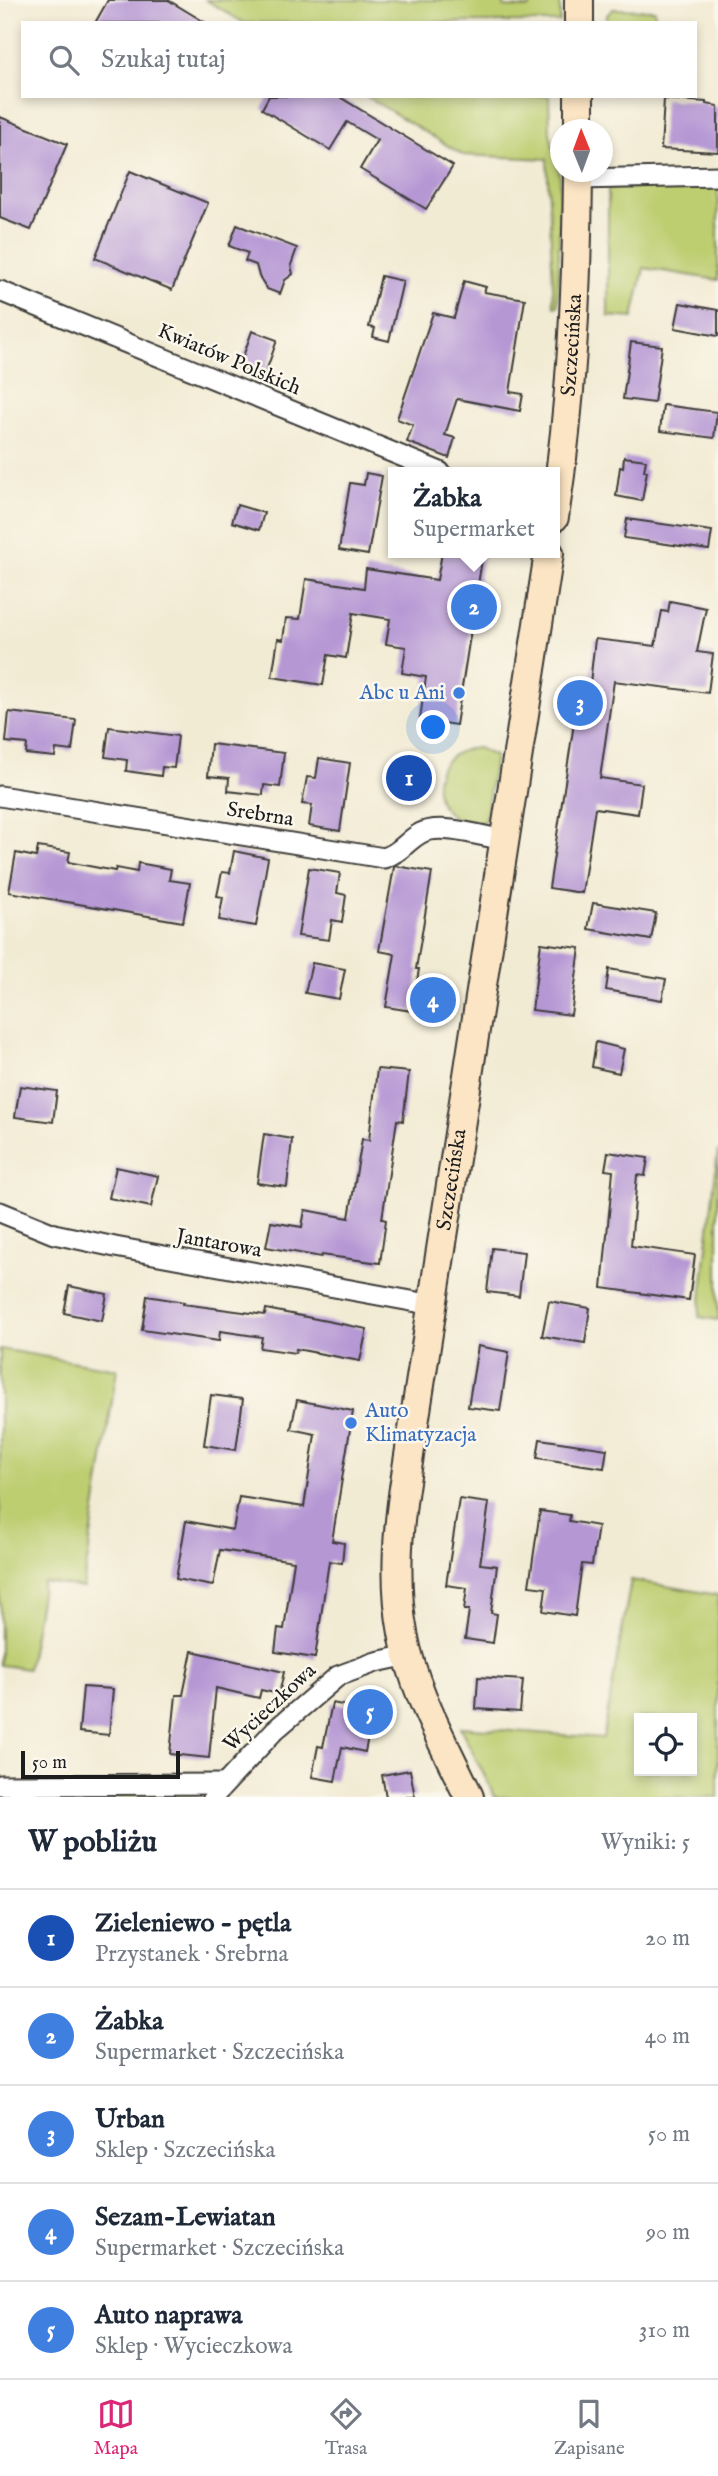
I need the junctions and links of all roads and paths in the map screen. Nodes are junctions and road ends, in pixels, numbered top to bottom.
1 (579, 0) edge
2 (579, 21) edge
3 (579, 98) edge
4 (579, 119) edge
5 (613, 175) edge
6 (718, 176) edge
7 (578, 182) edge
8 (0, 291) edge
9 (428, 467) edge
10 (560, 479) edge
11 (548, 558) edge
12 (0, 796) edge
13 (503, 840) junction
14 (0, 1212) edge
15 (433, 1305) junction
16 (408, 1655) junction
17 (0, 1785) edge
18 (219, 1791) edge
19 (469, 1797) edge

1 - 2 street
3 - 4 street
5 - 6 street
7 - 10 street, Szczecińska
8 - 9 street, Kwiatów Polskich
11 - 13 street, Szczecińska
12 - 13 street, Srebrna
13 - 15 street, Szczecińska
14 - 15 street, Jantarowa
15 - 16 street, Szczecińska
16 - 18 street, Wycieczkowa
16 - 19 street, Szczecińska
17 - 18 street

